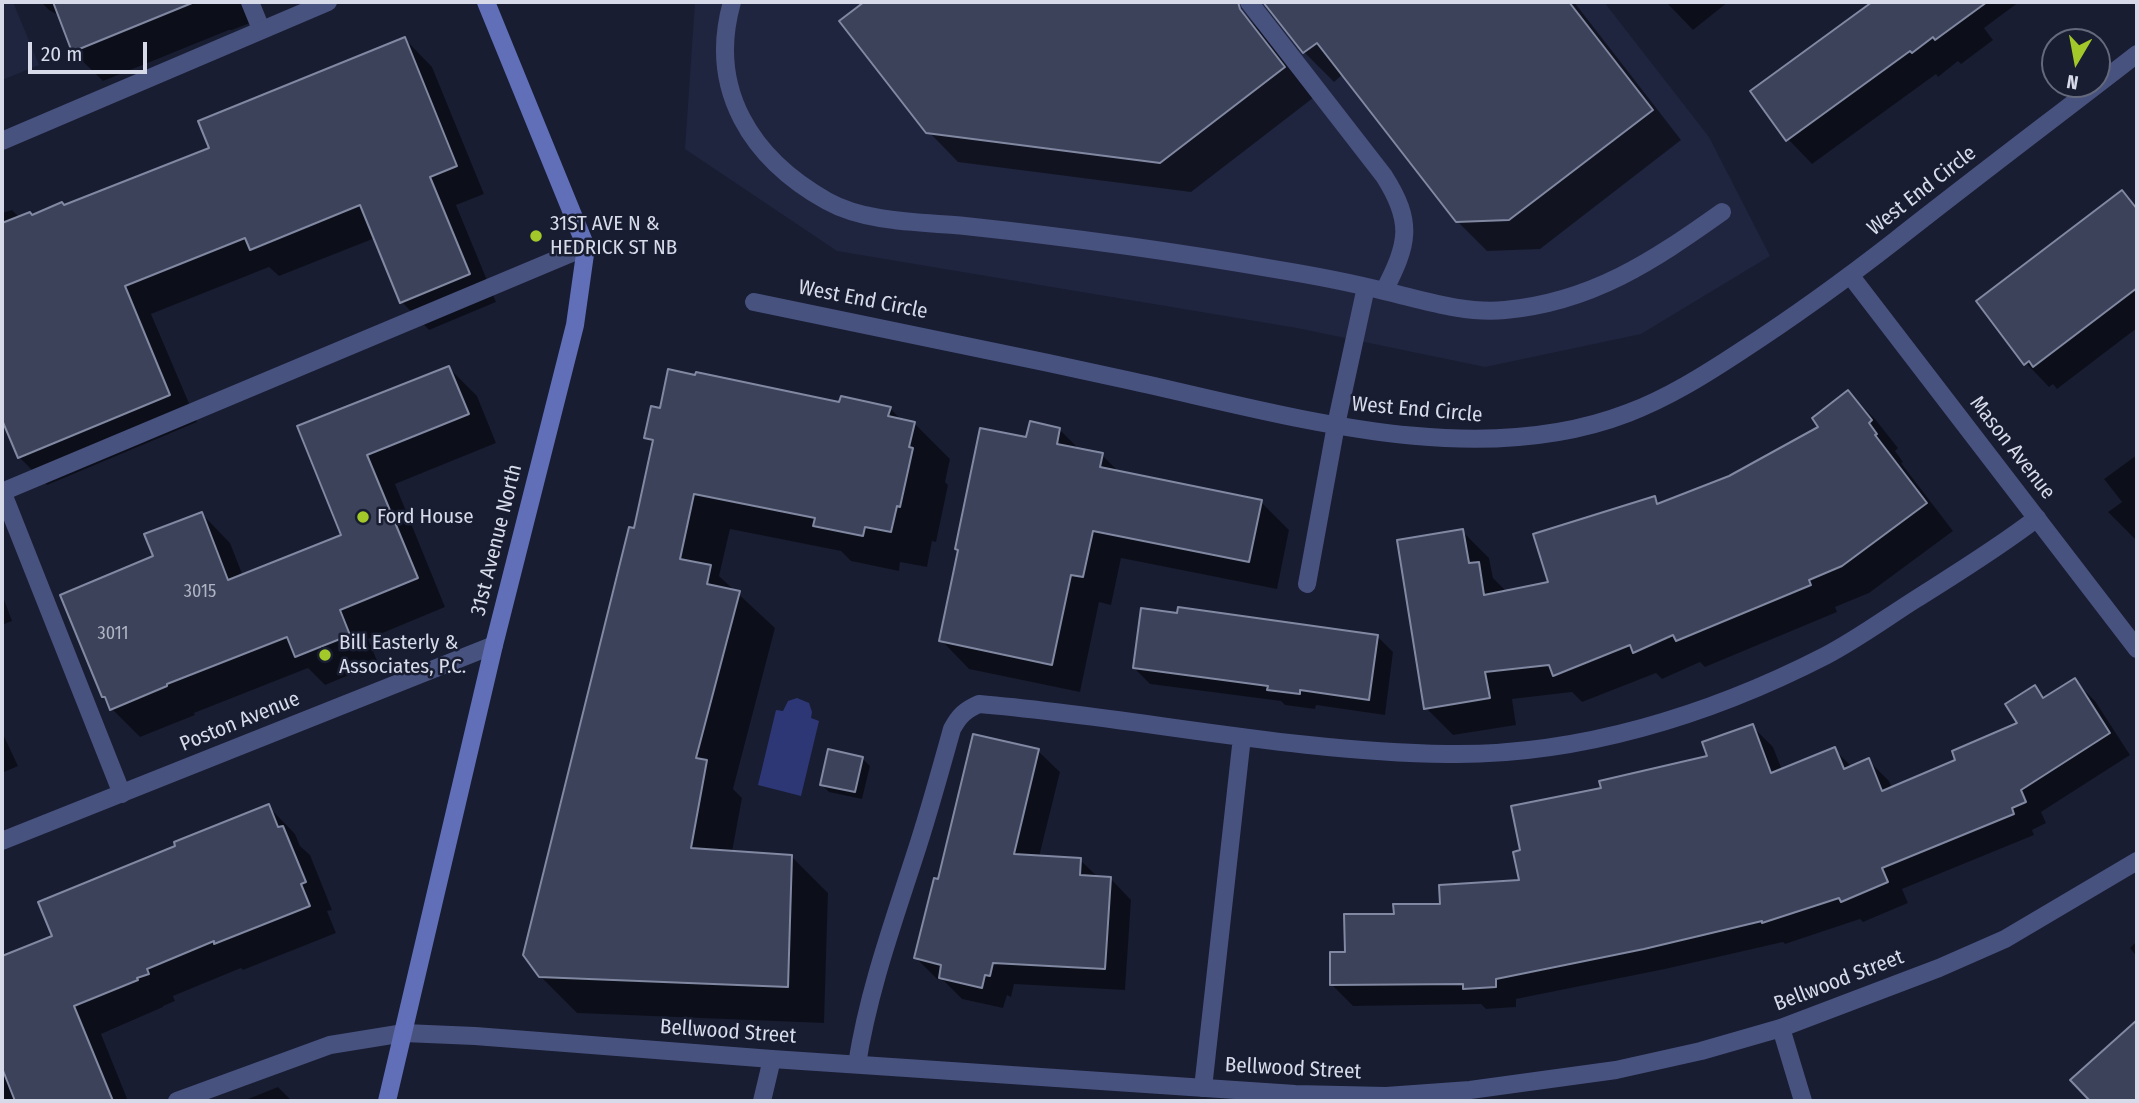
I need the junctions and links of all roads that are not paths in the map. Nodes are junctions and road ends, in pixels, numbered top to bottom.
1 (250, 2) edge
2 (328, 2) edge
3 (486, 2) edge
4 (732, 2) edge
5 (1249, 2) edge
6 (261, 29) junction
7 (2137, 54) edge
8 (2, 141) edge
9 (1722, 212) dead end
10 (586, 247) junction
11 (1850, 275) junction
12 (1375, 289) junction
13 (754, 302) dead end
14 (1336, 425) junction
15 (2, 491) edge
16 (2037, 518) junction
17 (1307, 584) dead end
18 (494, 645) junction
19 (2137, 649) edge
20 (1242, 737) junction
21 (122, 794) junction
22 (2, 841) edge
23 (2137, 861) edge
24 (1781, 1028) junction
25 (404, 1033) junction
26 (772, 1059) junction
27 (857, 1064) junction
28 (1203, 1088) junction
29 (177, 1101) edge
30 (387, 1101) edge
31 (762, 1101) edge
32 (1803, 1101) edge

1 - 6 street
2 - 6 street
3 - 10 main road
4 - 12 street
5 - 12 street
6 - 8 street
7 - 11 street, West End Circle
9 - 12 street
10 - 15 street
10 - 18 main road, 31st Avenue North
11 - 14 street, West End Circle
11 - 16 street, Mason Avenue
12 - 14 street
13 - 14 street, West End Circle
14 - 17 street
15 - 21 street
16 - 19 street, Mason Avenue
16 - 20 street
18 - 21 street, Poston Avenue
18 - 25 main road, 31st Avenue North
20 - 27 street
20 - 28 street
21 - 22 street, Poston Avenue
23 - 24 street, Bellwood Street
24 - 28 street, Bellwood Street
24 - 32 street
25 - 26 street, Bellwood Street
25 - 29 street, Bellwood Street
25 - 30 main road, 31st Avenue North
26 - 27 street, Bellwood Street
26 - 31 street
27 - 28 street, Bellwood Street

